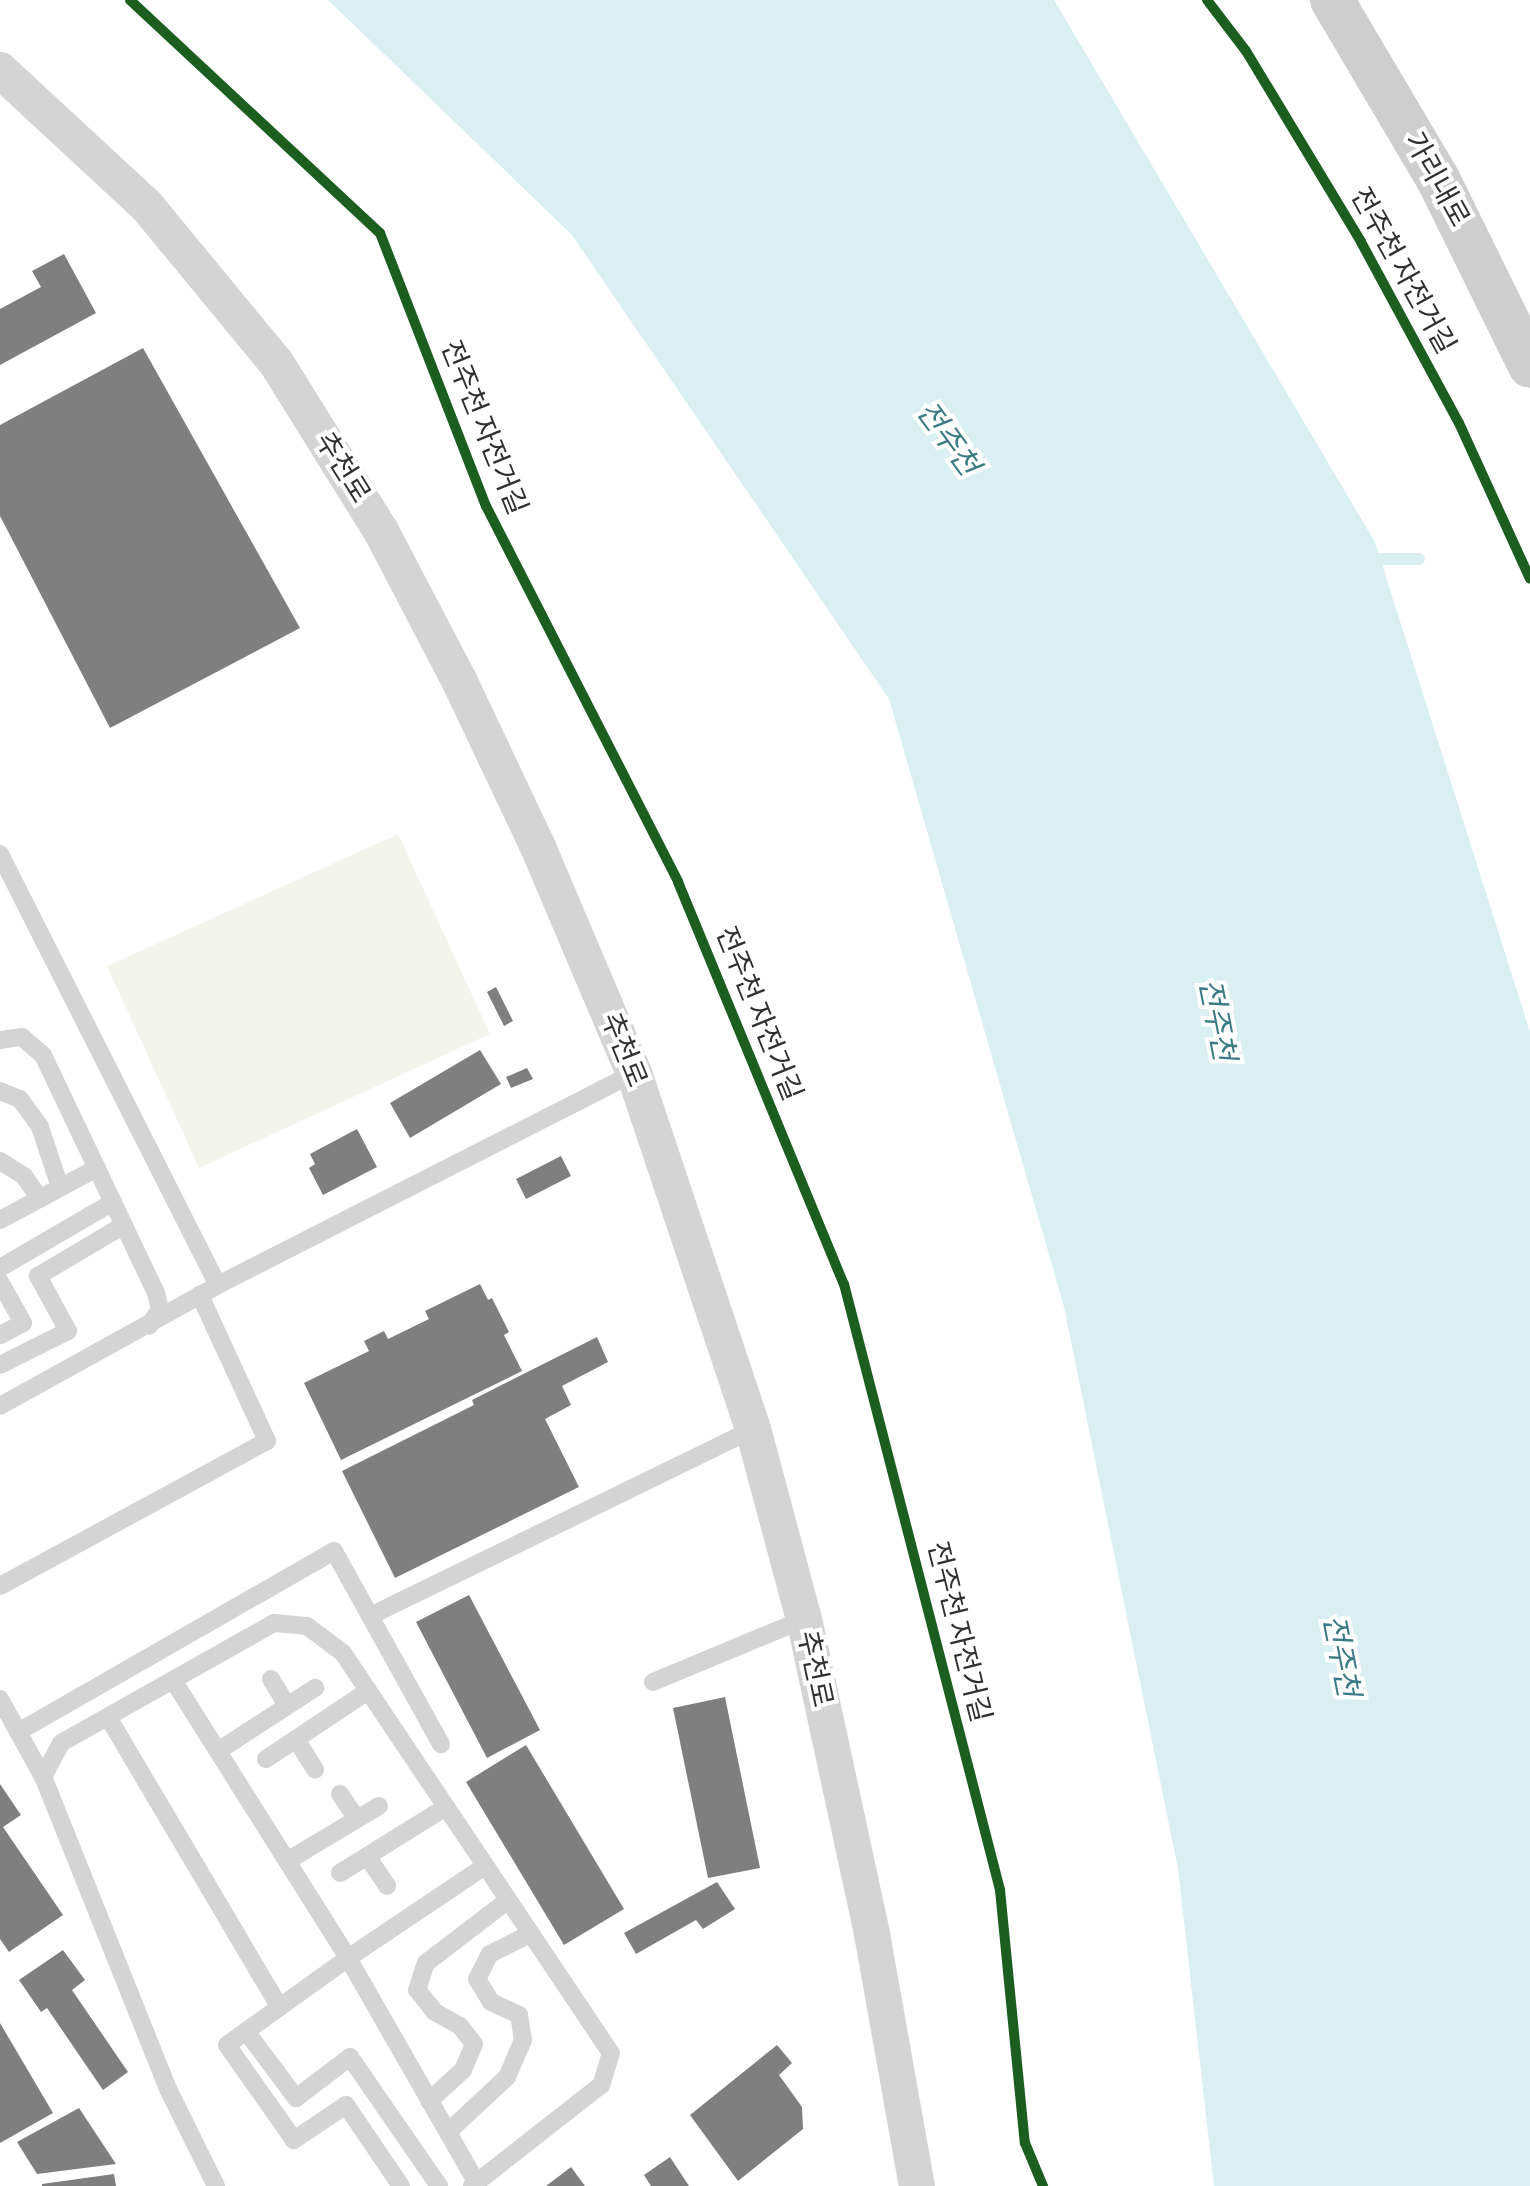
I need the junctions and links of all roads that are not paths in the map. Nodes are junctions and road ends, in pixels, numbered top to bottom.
1 (1332, 0) edge
2 (4, 80) edge
3 (1528, 354) edge
4 (0, 854) edge
5 (0, 1040) edge
6 (634, 1073) junction
7 (0, 1091) edge
8 (0, 1161) edge
9 (97, 1168) junction
10 (60, 1187) junction
11 (40, 1199) junction
12 (113, 1202) junction
13 (0, 1220) edge
14 (124, 1225) junction
15 (0, 1268) edge
16 (0, 1282) edge
17 (218, 1285) junction
18 (200, 1295) junction
19 (149, 1326) junction
20 (0, 1335) edge
21 (0, 1365) edge
22 (0, 1406) edge
23 (753, 1429) junction
24 (0, 1586) edge
25 (370, 1616) junction
26 (804, 1619) junction
27 (271, 1679) dead end
28 (173, 1680) junction
29 (653, 1682) dead end
30 (315, 1688) dead end
31 (368, 1691) junction
32 (0, 1699) edge
33 (287, 1706) junction
34 (108, 1717) junction
35 (18, 1732) junction
36 (296, 1739) junction
37 (441, 1744) dead end
38 (218, 1751) junction
39 (266, 1759) dead end
40 (315, 1770) dead end
41 (43, 1777) junction
42 (340, 1794) dead end
43 (379, 1806) dead end
44 (446, 1807) junction
45 (357, 1819) junction
46 (367, 1856) junction
47 (287, 1861) junction
48 (485, 1866) junction
49 (340, 1873) dead end
50 (387, 1886) dead end
51 (508, 1900) junction
52 (530, 1934) junction
53 (348, 1958) junction
54 (279, 2006) junction
55 (246, 2031) junction
56 (429, 2101) junction
57 (448, 2132) junction
58 (474, 2184) edge
59 (216, 2186) edge
60 (401, 2186) edge
61 (439, 2186) edge
62 (917, 2186) edge

1 - 3 street, 가리내로
2 - 6 street, 추천로
4 - 17 lane
5 - 9 lane
6 - 17 lane
6 - 23 street, 추천로
7 - 10 lane
8 - 11 lane
9 - 10 lane
9 - 12 lane
10 - 11 lane
11 - 13 lane
12 - 14 lane
12 - 15 lane
14 - 19 lane
14 - 21 lane
16 - 20 lane
17 - 18 lane
18 - 19 lane
18 - 24 lane
19 - 22 lane
23 - 25 lane
23 - 26 street, 추천로
25 - 35 lane
25 - 37 lane
26 - 29 lane
26 - 62 street, 추천로
27 - 33 lane
28 - 31 lane
28 - 34 lane
28 - 38 lane
30 - 33 lane
31 - 36 lane
31 - 44 lane
32 - 35 lane
33 - 38 lane
34 - 41 lane
34 - 54 lane
35 - 41 lane
36 - 39 lane
36 - 40 lane
38 - 47 lane
41 - 59 lane
42 - 45 lane
43 - 45 lane
44 - 46 lane
44 - 48 lane
45 - 47 lane
46 - 49 lane
46 - 50 lane
47 - 53 lane
48 - 51 lane
48 - 53 lane
51 - 52 lane
51 - 56 lane
52 - 57 lane
52 - 58 lane
53 - 54 lane
53 - 56 lane
54 - 55 lane
55 - 60 lane
55 - 61 lane
56 - 57 lane
57 - 58 lane

